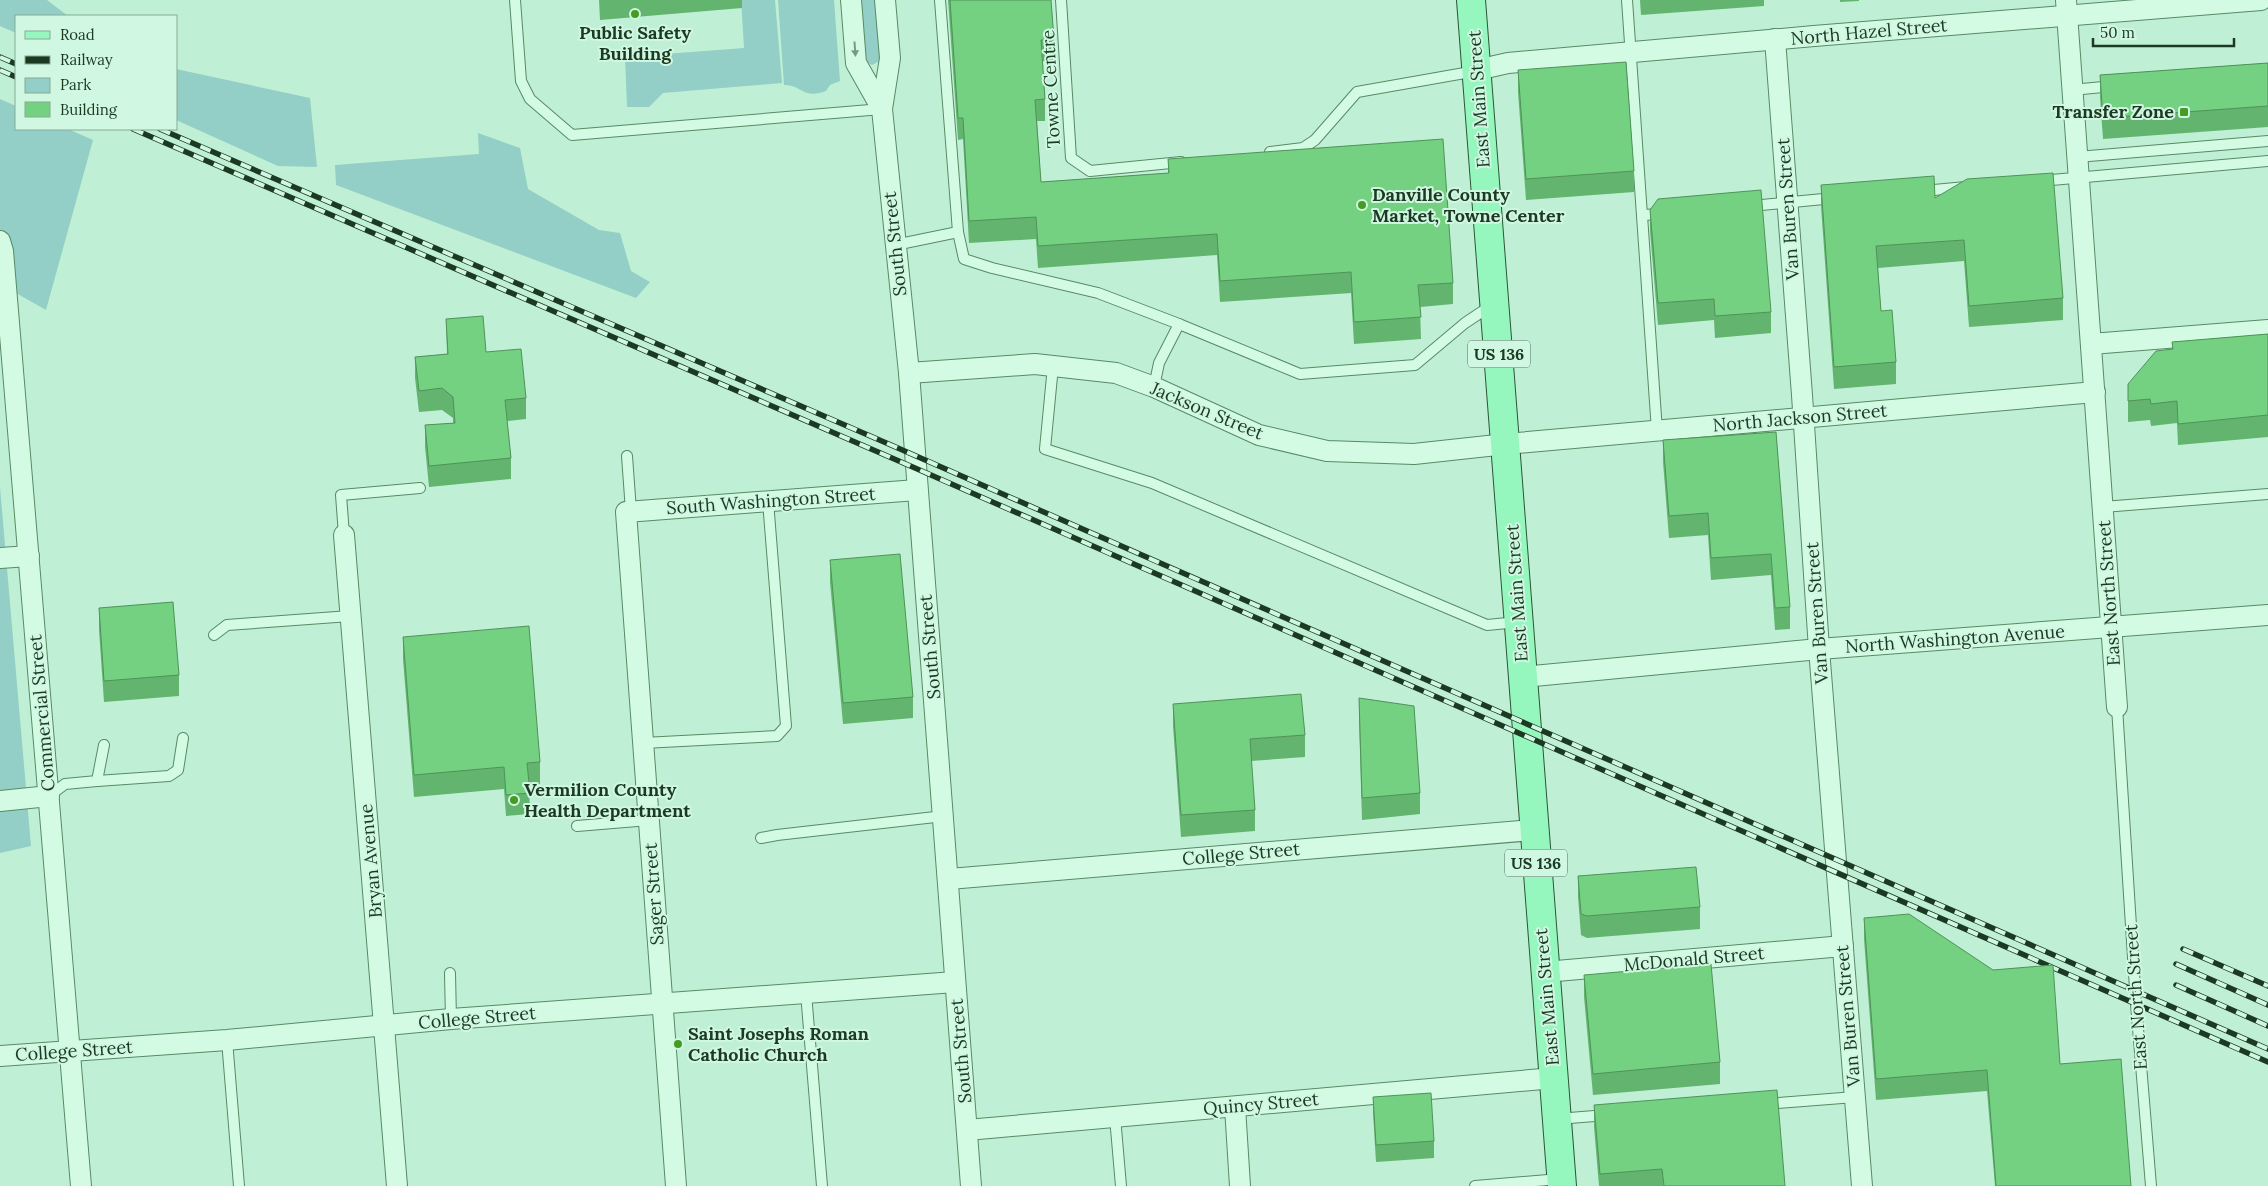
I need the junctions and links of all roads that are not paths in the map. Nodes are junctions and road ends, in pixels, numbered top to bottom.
1 (514, 0) edge
2 (851, 0) edge
3 (885, 0) edge
4 (940, 0) edge
5 (1061, 0) edge
6 (1471, 0) edge
7 (1627, 0) edge
8 (2261, 0) edge
9 (2066, 8) edge
10 (1775, 39) junction
11 (1631, 52) junction
12 (1477, 70) junction
13 (2125, 85) edge
14 (2072, 90) junction
15 (882, 109) junction
16 (2268, 141) edge
17 (1260, 154) edge
18 (2077, 157) junction
19 (1189, 161) edge
20 (2268, 161) edge
21 (2079, 177) junction
22 (2027, 182) edge
23 (1980, 186) edge
24 (1915, 191) edge
25 (1841, 198) edge
26 (1788, 202) junction
27 (1736, 207) edge
28 (1670, 213) edge
29 (1642, 215) junction
30 (958, 232) junction
31 (0, 241) edge
32 (894, 245) junction
33 (1495, 303) junction
34 (1179, 324) junction
35 (2268, 330) edge
36 (2091, 344) junction
37 (1053, 366) junction
38 (909, 372) junction
39 (1154, 387) junction
40 (2095, 392) junction
41 (1804, 418) junction
42 (1658, 431) junction
43 (1506, 444) junction
44 (627, 456) dead end
45 (420, 488) dead end
46 (917, 490) junction
47 (2268, 494) edge
48 (768, 501) junction
49 (2103, 507) junction
50 (628, 511) junction
51 (344, 536) joint
52 (29, 556) junction
53 (0, 558) edge
54 (2268, 615) edge
55 (350, 616) junction
56 (1519, 622) junction
57 (2112, 628) junction
58 (214, 635) dead end
59 (1819, 649) junction
60 (1523, 677) junction
61 (2117, 707) joint
62 (183, 738) dead end
63 (643, 743) junction
64 (104, 745) dead end
65 (97, 781) junction
66 (49, 796) junction
67 (0, 801) edge
68 (944, 816) junction
69 (649, 820) junction
70 (577, 826) dead end
71 (1533, 830) junction
72 (761, 838) dead end
73 (949, 878) junction
74 (1843, 946) junction
75 (1545, 972) junction
76 (450, 973) dead end
77 (955, 982) junction
78 (806, 993) junction
79 (662, 1004) junction
80 (451, 1019) junction
81 (384, 1026) junction
82 (227, 1040) junction
83 (70, 1051) junction
84 (0, 1056) edge
85 (1554, 1078) junction
86 (1855, 1097) junction
87 (1756, 1104) edge
88 (1235, 1107) junction
89 (1615, 1115) edge
90 (1115, 1117) junction
91 (1556, 1119) junction
92 (967, 1130) junction
93 (1562, 1182) edge
94 (81, 1186) edge
95 (239, 1186) edge
96 (397, 1186) edge
97 (676, 1186) edge
98 (822, 1186) edge
99 (971, 1186) edge
100 (1121, 1186) edge
101 (1240, 1186) edge
102 (1475, 1186) edge
103 (1862, 1186) edge
104 (2151, 1186) edge

1 - 15 lane
2 -> 15 street, South Street
3 - 15 street, South Street
4 - 30 lane
5 - 19 lane, Towne Centre
6 - 12 main road, East Main Street / US 136
7 - 11 lane
8 - 9 street, North Hazel Street
9 - 10 street, North Hazel Street
9 - 14 street, East North Street
10 - 11 street, North Hazel Street
10 - 26 street, Van Buren Street
11 - 12 street, North Hazel Street
11 - 29 lane
12 - 17 lane
12 - 33 main road, East Main Street / US 136
13 - 14 lane
14 - 18 street, East North Street
15 - 32 street, South Street
16 - 18 lane
18 - 21 street, East North Street
20 - 21 lane
21 - 22 lane
21 - 36 street, East North Street
23 - 24 lane
25 - 26 lane
26 - 27 lane
26 - 41 street, Van Buren Street
28 - 29 lane
29 - 42 lane
30 - 32 lane
30 - 34 lane
31 - 52 street, Commercial Street
32 - 38 street, South Street
33 - 34 lane
33 - 43 main road, East Main Street / US 136
34 - 39 lane
35 - 36 street
36 - 40 street, East North Street
37 - 38 street, Jackson Street
37 - 39 street, Jackson Street
37 - 56 lane
38 - 46 street, South Street
39 - 43 street, Jackson Street
40 - 41 street, North Jackson Street
40 - 49 street, East North Street
41 - 42 street, North Jackson Street
41 - 59 street, Van Buren Street
42 - 43 street, North Jackson Street
43 - 56 main road, East Main Street / US 136
44 - 50 lane
45 - 51 lane
46 - 48 street, South Washington Street
46 - 68 street, South Street
47 - 49 lane
48 - 50 street, South Washington Street
48 - 63 lane
49 - 57 street, East North Street
50 - 63 street, Sager Street
51 - 55 street, Bryan Avenue
52 - 53 street
52 - 66 street, Commercial Street
54 - 57 street, North Washington Avenue
55 - 58 lane
55 - 81 street, Bryan Avenue
56 - 60 main road, East Main Street / US 136
57 - 59 street, North Washington Avenue
57 - 61 street, East North Street
59 - 60 street, North Washington Avenue
59 - 74 street, Van Buren Street
60 - 71 main road, East Main Street / US 136
61 - 104 lane, East North Street
62 - 65 lane
63 - 69 street, Sager Street
64 - 65 lane
65 - 66 lane
66 - 67 street
66 - 83 street, Commercial Street
68 - 72 lane
68 - 73 street, South Street
69 - 70 lane
69 - 79 street, Sager Street
71 - 73 street, College Street
71 - 75 main road, East Main Street / US 136
73 - 77 street, South Street
74 - 75 street, McDonald Street
74 - 86 street, Van Buren Street
75 - 85 main road, East Main Street / US 136
76 - 80 lane
77 - 78 street, College Street
77 - 92 street, South Street
78 - 79 street, College Street
78 - 98 lane
79 - 80 street, College Street
79 - 97 street, Sager Street
80 - 81 street, College Street
81 - 82 street, College Street
81 - 96 street, Bryan Avenue
82 - 83 street, College Street
82 - 95 lane
83 - 84 street, College Street
83 - 94 street, Commercial Street
85 - 88 street, Quincy Street
85 - 91 main road, East Main Street / US 136
86 - 87 lane
86 - 103 street, Van Buren Street
88 - 90 street, Quincy Street
88 - 101 street
89 - 91 lane
90 - 92 street, Quincy Street
90 - 100 lane
91 - 93 main road, East Main Street / US 136
92 - 99 street, South Street
93 - 102 lane

